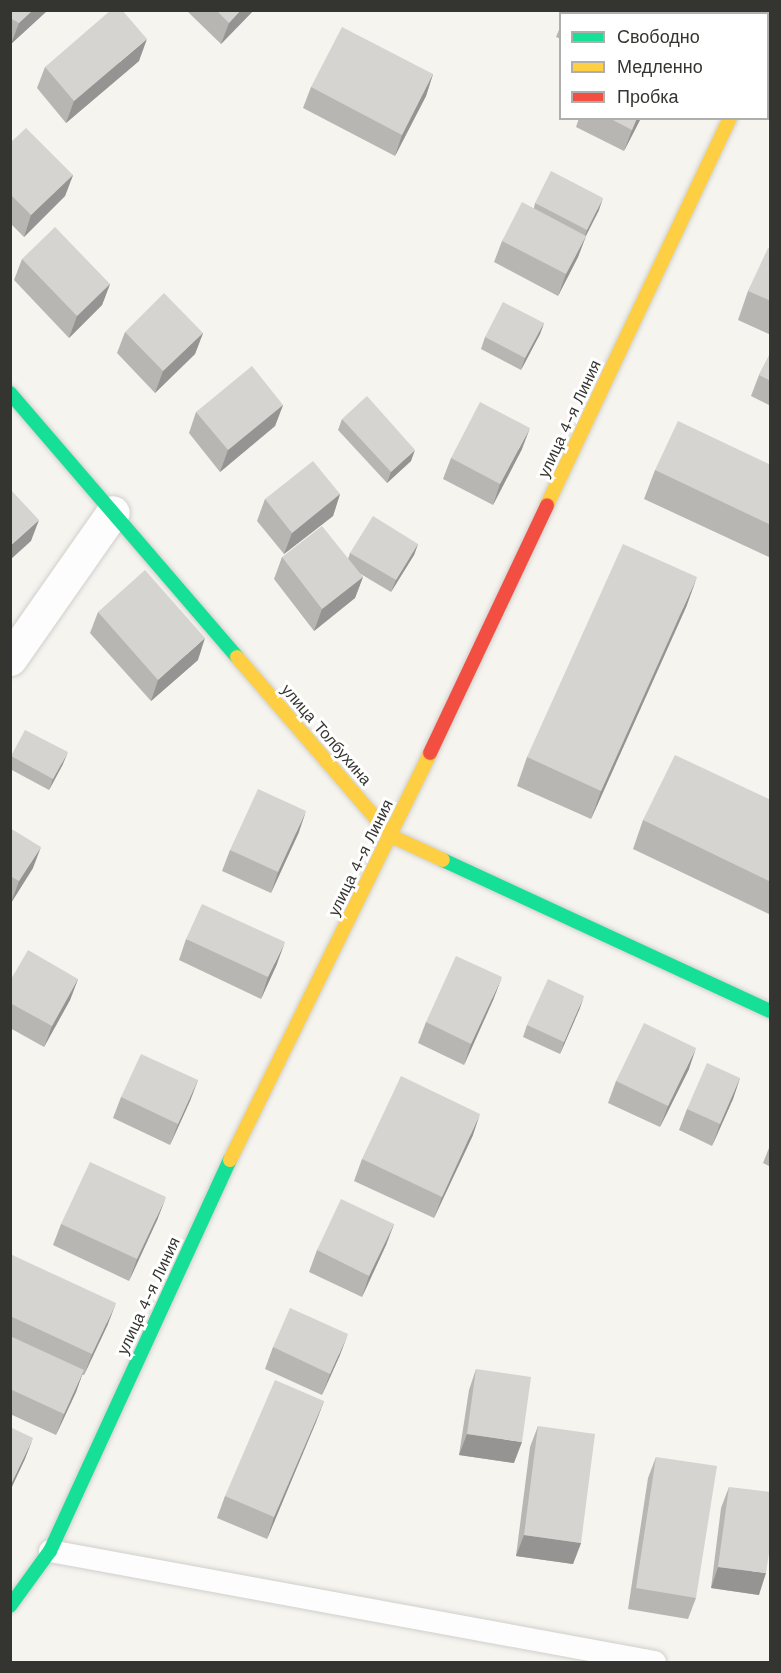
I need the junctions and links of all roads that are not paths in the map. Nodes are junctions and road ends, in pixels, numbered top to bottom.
1 (729, 120) edge
2 (10, 393) edge
3 (113, 512) junction
4 (10, 659) edge
5 (391, 836) junction
6 (771, 1011) edge
7 (50, 1551) junction
8 (10, 1606) edge
9 (655, 1662) edge

1 - 5 street, улица 4-я Линия
2 - 3 street, улица Толбухина
3 - 4 street
3 - 5 street, улица Толбухина
5 - 6 street, улица Толбухина
5 - 7 street, улица 4-я Линия
7 - 8 street, улица 4-я Линия
7 - 9 lane

